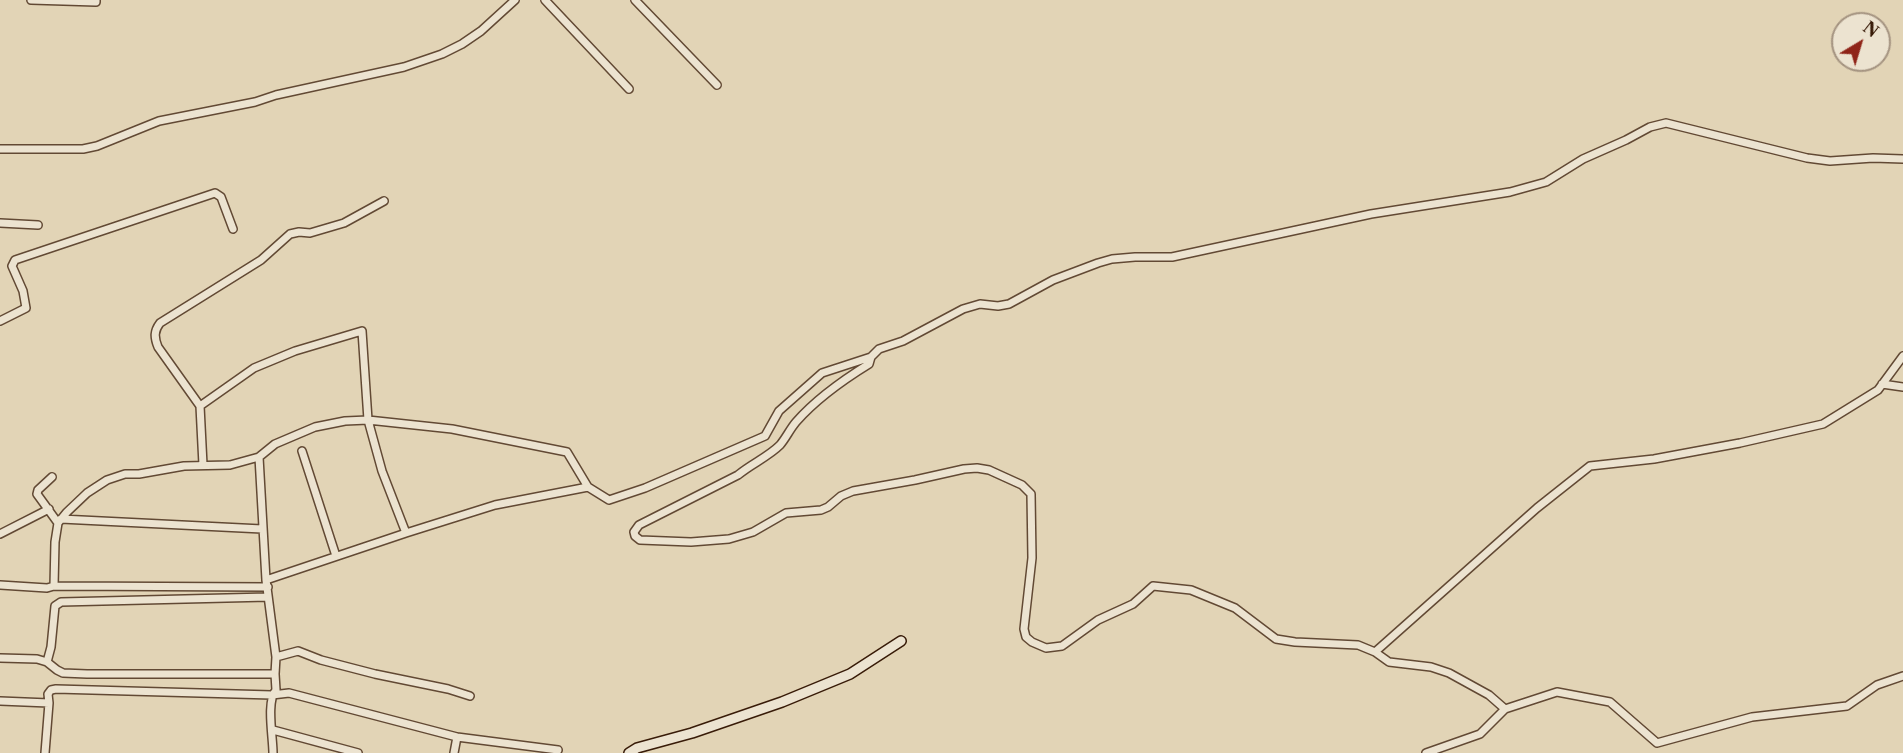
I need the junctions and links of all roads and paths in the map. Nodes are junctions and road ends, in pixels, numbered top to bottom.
1 (31, 0) edge
2 (96, 0) edge
3 (514, 0) edge
4 (545, 0) edge
5 (635, 0) edge
6 (717, 85) dead end
7 (629, 89) dead end
8 (0, 149) edge
9 (1903, 159) edge
10 (384, 201) dead end
11 (0, 223) edge
12 (38, 225) dead end
13 (233, 229) dead end
14 (0, 321) edge
15 (1903, 356) edge
16 (871, 357) junction
17 (1882, 384) junction
18 (1903, 387) edge
19 (200, 406) junction
20 (368, 420) junction
21 (302, 451) dead end
22 (258, 458) junction
23 (203, 465) junction
24 (52, 477) dead end
25 (588, 487) junction
26 (49, 509) junction
27 (58, 524) junction
28 (262, 529) junction
29 (406, 532) junction
30 (0, 534) edge
31 (336, 556) junction
32 (267, 584) junction
33 (0, 585) edge
34 (54, 586) junction
35 (268, 597) junction
36 (901, 641) dead end
37 (1375, 652) junction
38 (276, 657) junction
39 (0, 658) edge
40 (47, 662) junction
41 (275, 674) junction
42 (1903, 676) edge
43 (272, 695) junction
44 (470, 696) dead end
45 (0, 701) edge
46 (49, 703) junction
47 (1505, 709) junction
48 (273, 730) junction
49 (457, 737) junction
50 (558, 750) dead end
51 (45, 753) edge
52 (273, 753) edge
53 (358, 753) edge
54 (454, 753) edge
55 (629, 753) edge
56 (1426, 753) edge

1 - 2 street
3 - 8 street
4 - 7 street
5 - 6 street
9 - 16 street
10 - 19 street
11 - 12 street
13 - 14 street
15 - 17 street
16 - 25 street
16 - 37 street
17 - 18 street
17 - 37 street
19 - 20 street
19 - 23 street
20 - 22 street
20 - 25 street
20 - 29 street
21 - 31 street
22 - 23 street
22 - 28 street
23 - 27 street
24 - 26 street
25 - 29 street
26 - 27 street
26 - 30 street
27 - 28 street
27 - 34 street
28 - 32 street
29 - 31 street
31 - 32 street
32 - 34 street
32 - 35 street
33 - 34 street
35 - 38 street
35 - 40 street
36 - 55 street
37 - 47 street
38 - 41 street
38 - 44 street
39 - 40 street
40 - 41 street
41 - 43 street
42 - 47 street
43 - 46 street
43 - 48 street
43 - 49 street
45 - 46 street
46 - 51 street
47 - 56 street
48 - 52 street
48 - 53 street
49 - 50 street
49 - 54 street

